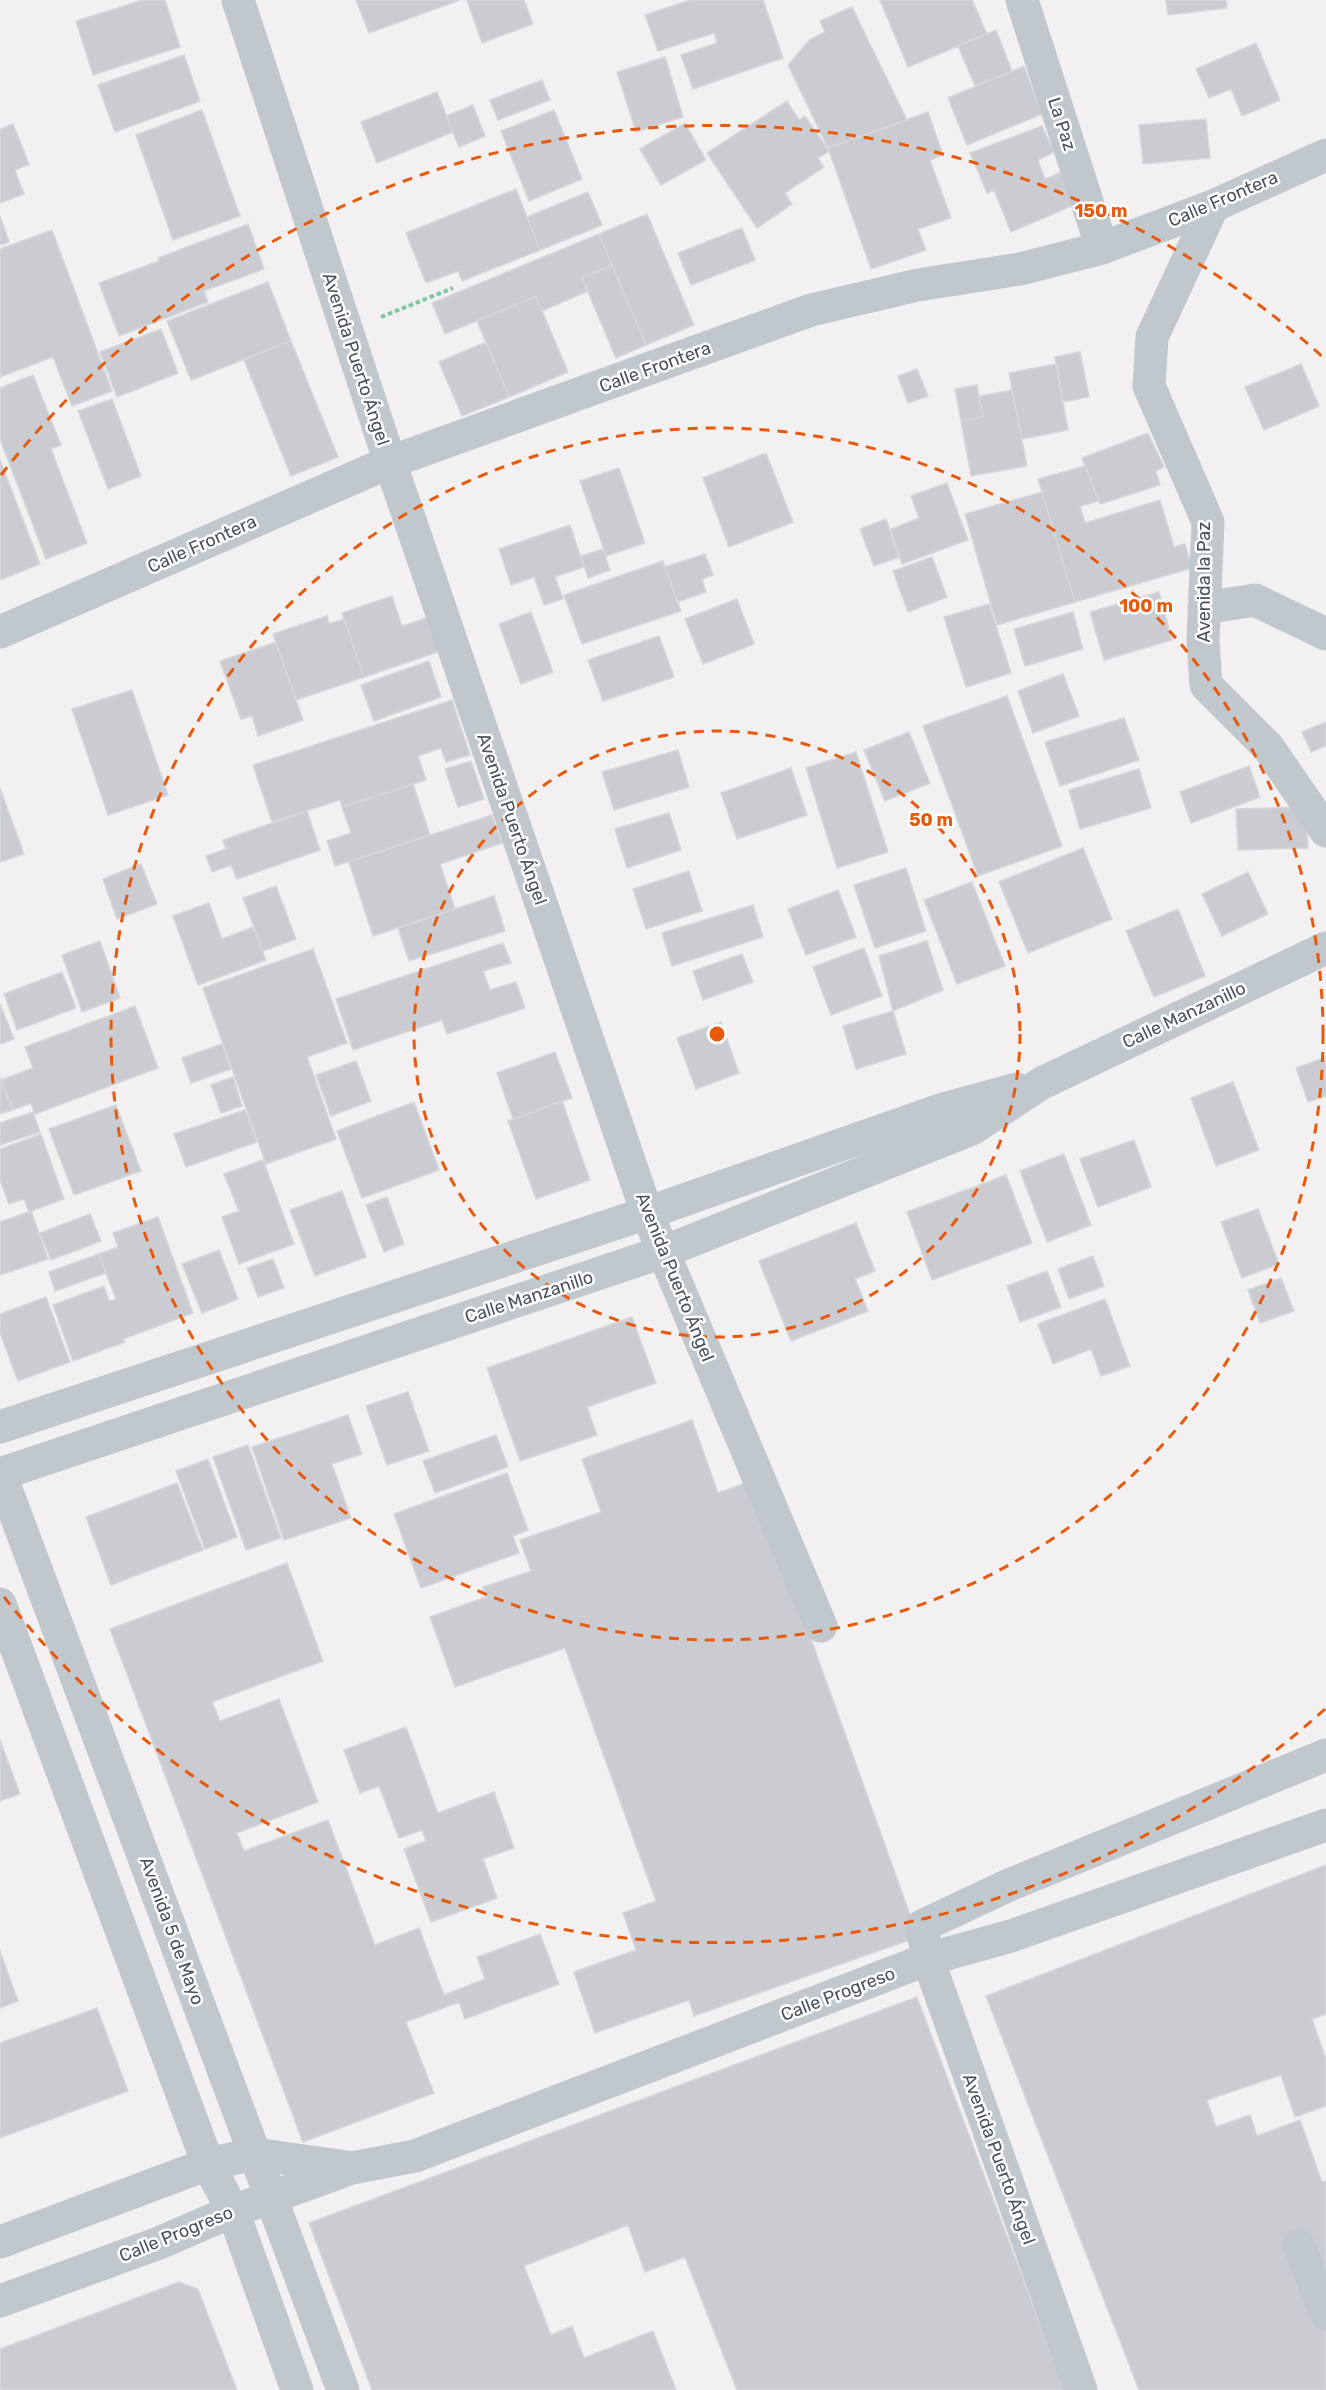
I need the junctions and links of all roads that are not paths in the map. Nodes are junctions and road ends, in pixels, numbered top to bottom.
1 (238, 0) edge
2 (1022, 0) edge
3 (1326, 154) edge
4 (1213, 206) junction
5 (1102, 248) junction
6 (390, 462) junction
7 (1204, 608) junction
8 (0, 632) edge
9 (1326, 634) edge
10 (1326, 831) edge
11 (1326, 948) edge
12 (1042, 1083) junction
13 (647, 1213) junction
14 (663, 1252) junction
15 (0, 1427) edge
16 (0, 1473) edge
17 (0, 1604) edge
18 (821, 1626) dead end
19 (1326, 1755) edge
20 (1326, 1825) edge
21 (928, 1959) junction
22 (255, 2154) junction
23 (208, 2164) junction
24 (352, 2168) junction
25 (272, 2197) junction
26 (233, 2211) junction
27 (0, 2241) edge
28 (1299, 2246) dead end
29 (0, 2301) edge
30 (1326, 2314) edge
31 (297, 2390) edge
32 (343, 2390) edge
33 (1081, 2390) edge

1 - 6 street, Avenida Puerto Ángel
2 - 5 street, La Paz
3 - 4 street, Calle Frontera
4 - 5 street, Calle Frontera
4 - 7 street, Avenida la Paz
5 - 6 street, Calle Frontera
6 - 8 street, Calle Frontera
6 - 13 street, Avenida Puerto Ángel
7 - 9 street
7 - 10 street, Avenida la Paz
11 - 12 street, Calle Manzanillo
12 - 13 street, Calle Manzanillo
12 - 14 street, Calle Manzanillo
13 - 14 street, Avenida Puerto Ángel
13 - 15 street, Calle Manzanillo
14 - 16 street, Calle Manzanillo
14 - 18 street, Avenida Puerto Ángel
16 - 22 street, Avenida 5 de Mayo
17 - 23 street
19 - 21 street, Avenida Puerto Ángel
20 - 21 street, Calle Progreso
21 - 24 street, Calle Progreso
21 - 33 street, Avenida Puerto Ángel
22 - 23 street, Calle Progreso
22 - 24 street, Calle Progreso
22 - 25 street, Avenida 5 de Mayo
23 - 26 street
23 - 27 street, Calle Progreso
24 - 25 street, Calle Progreso
25 - 26 street, Calle Progreso
25 - 32 street, Avenida 5 de Mayo
26 - 29 street, Calle Progreso
26 - 31 street
28 - 30 street

